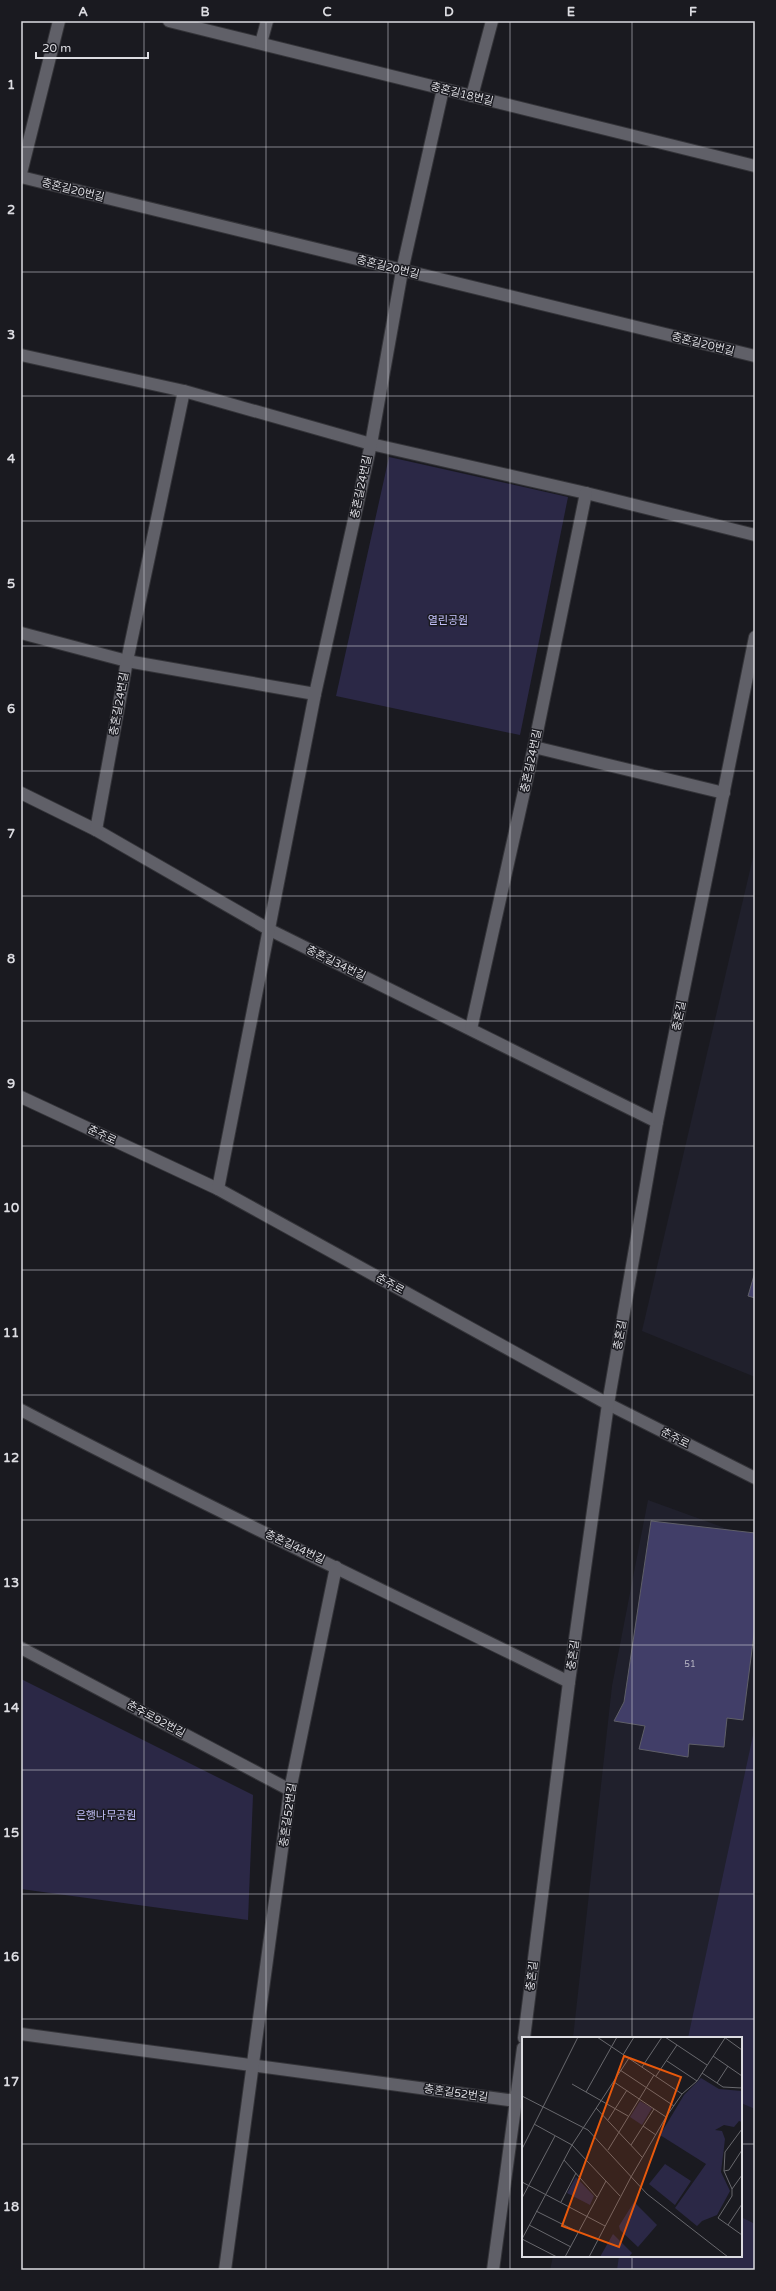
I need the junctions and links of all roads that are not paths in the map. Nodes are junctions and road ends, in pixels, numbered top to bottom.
1 (59, 21) edge
2 (170, 21) edge
3 (267, 21) edge
4 (492, 21) edge
5 (261, 43) junction
6 (443, 89) junction
7 (472, 96) junction
8 (755, 166) edge
9 (21, 173) edge
10 (21, 177) edge
11 (402, 271) junction
12 (21, 355) edge
13 (755, 356) edge
14 (184, 391) junction
15 (370, 444) junction
16 (586, 493) junction
17 (755, 535) edge
18 (21, 633) edge
19 (755, 637) edge
20 (127, 661) junction
21 (315, 694) junction
22 (534, 747) junction
23 (21, 793) edge
24 (724, 793) junction
25 (96, 830) junction
26 (270, 930) junction
27 (471, 1029) junction
28 (21, 1097) edge
29 (657, 1122) junction
30 (218, 1189) junction
31 (608, 1404) junction
32 (21, 1410) edge
33 (755, 1478) edge
34 (336, 1567) junction
35 (21, 1648) edge
36 (569, 1682) junction
37 (290, 1790) junction
38 (21, 2034) edge
39 (524, 2037) edge
40 (522, 2056) edge
41 (252, 2066) junction
42 (516, 2101) junction
43 (224, 2270) edge
44 (493, 2270) edge

1 - 9 street
2 - 5 street, 충혼길18번길
3 - 5 street
4 - 7 street
5 - 6 street, 충혼길18번길
6 - 7 street, 충혼길18번길
6 - 11 street
7 - 8 street, 충혼길18번길
10 - 11 street, 충혼길20번길
11 - 13 street, 충혼길20번길
11 - 15 street
12 - 14 street, 충혼길24번길
14 - 15 street, 충혼길24번길
14 - 20 street, 충혼길24번길
15 - 16 street, 충혼길24번길
15 - 21 street, 충혼길24번길
16 - 17 street, 충혼길24번길
16 - 22 street, 충혼길24번길
18 - 20 street
19 - 24 street, 충혼길
20 - 21 street
20 - 25 street, 충혼길24번길
21 - 26 street, 충혼길24번길
22 - 24 street
22 - 27 street, 충혼길24번길
23 - 25 street, 충혼길34번길
24 - 29 street, 충혼길
25 - 26 street, 충혼길34번길
26 - 27 street, 충혼길34번길
26 - 30 street, 충혼길24번길
27 - 29 street, 충혼길34번길
28 - 30 street, 춘주로
29 - 31 street, 충혼길
30 - 31 street, 춘주로
31 - 33 street, 춘주로
31 - 36 street, 충혼길
32 - 34 street, 충혼길44번길
34 - 36 street, 충혼길44번길
34 - 37 street, 충혼길52번길
35 - 37 street, 춘주로92번길
36 - 39 street, 충혼길
37 - 41 street, 충혼길52번길
38 - 41 street, 충혼길52번길
40 - 42 street
41 - 42 street, 충혼길52번길
41 - 43 street, 충혼길52번길
42 - 44 street

